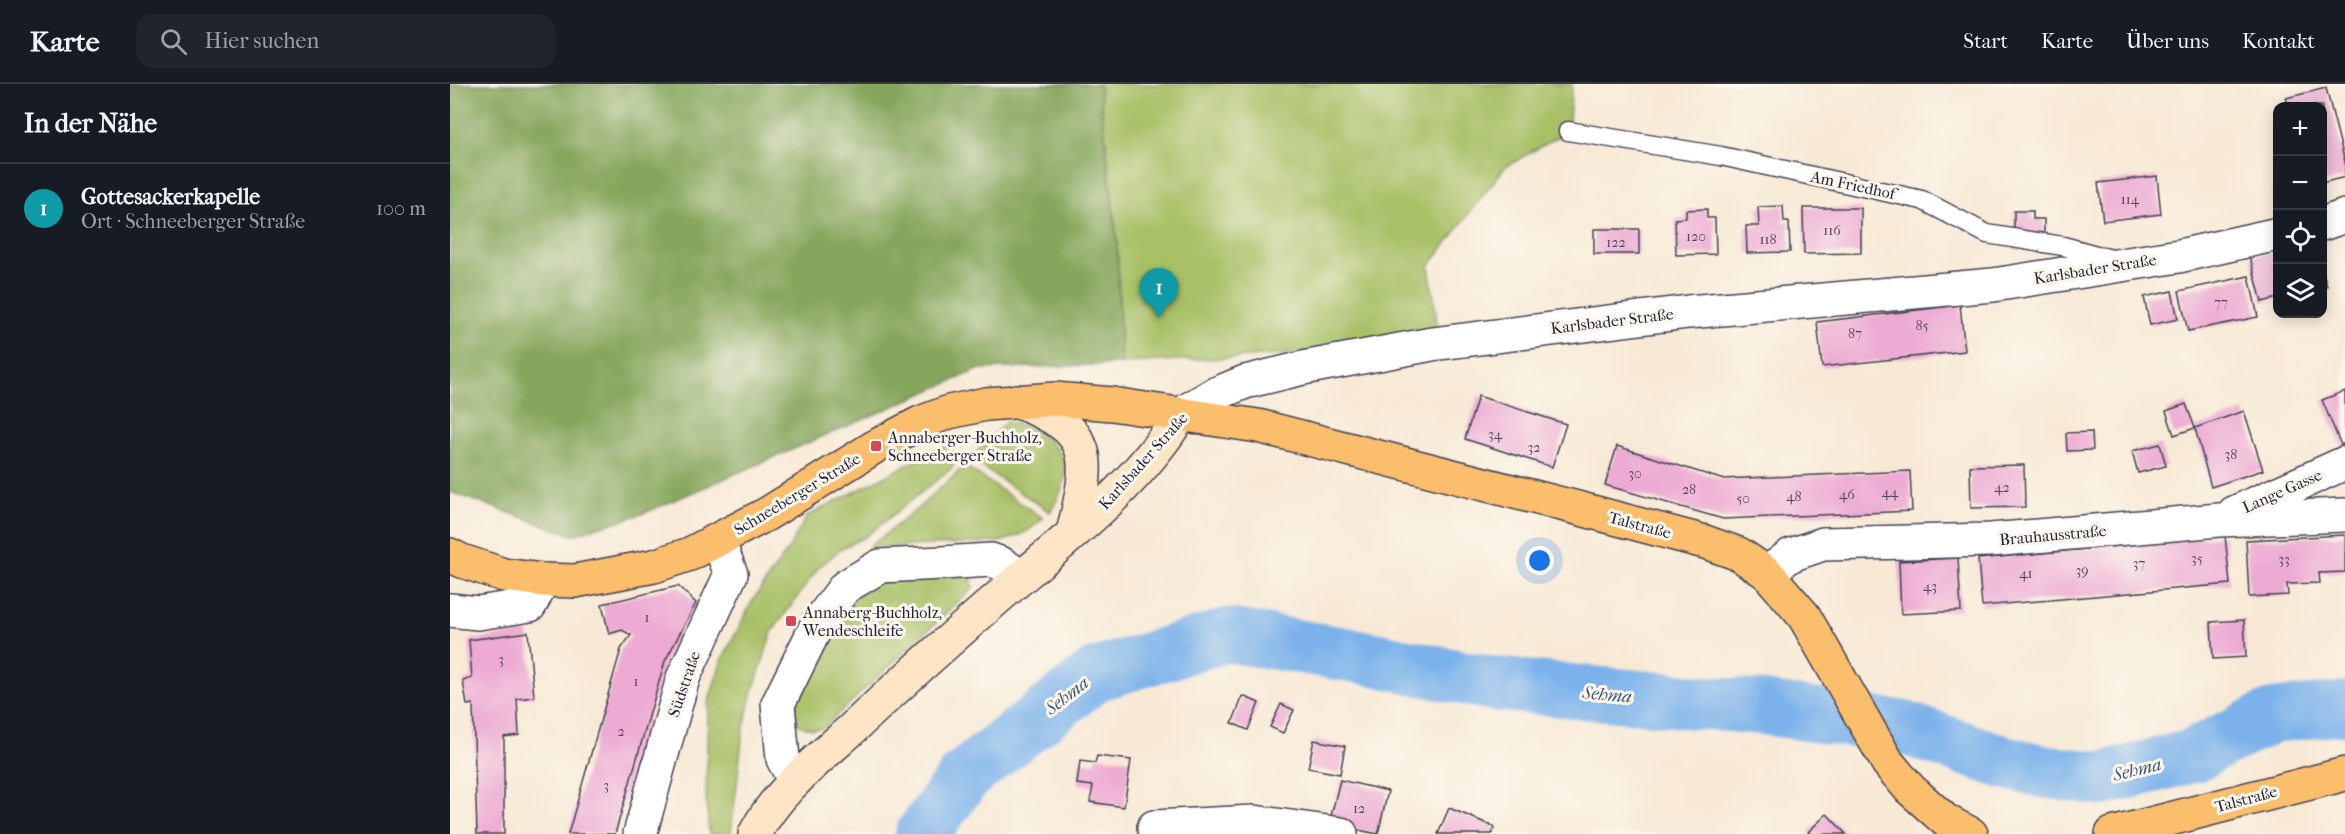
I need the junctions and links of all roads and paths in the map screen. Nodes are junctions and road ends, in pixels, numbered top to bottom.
1 (1568, 131) dead end
2 (2345, 216) edge
3 (2327, 222) edge
4 (2273, 235) edge
5 (2130, 264) junction
6 (1016, 401) junction
7 (1181, 414) junction
8 (2345, 463) edge
9 (2345, 515) edge
10 (2218, 520) junction
11 (1073, 533) junction
12 (718, 540) junction
13 (450, 555) edge
14 (1767, 573) junction
15 (1022, 577) junction
16 (543, 580) junction
17 (450, 610) edge
18 (2345, 774) edge
19 (795, 781) junction
20 (1154, 827) dead end
21 (1952, 830) edge
22 (640, 834) edge
23 (755, 834) edge
24 (1341, 834) edge
25 (2112, 834) edge

1 - 5 lane, Am Friedhof
2 - 3 street
4 - 5 street, Karlsbader Straße
5 - 7 street, Karlsbader Straße
6 - 7 main road, Schneeberger Straße
6 - 11 main road
6 - 12 main road, Schneeberger Straße
7 - 11 main road, Karlsbader Straße
7 - 14 main road, Talstraße
8 - 10 street, Lange Gasse
9 - 10 street, Brauhausstraße
10 - 14 street, Brauhausstraße
11 - 15 main road, Karlsbader Straße
12 - 16 main road, Schneeberger Straße
12 - 22 street, Südstraße
13 - 16 main road, Schneeberger Straße
14 - 21 main road, Talstraße
15 - 19 main road, Karlsbader Straße
15 - 19 street
16 - 17 street
18 - 25 main road, Talstraße
19 - 23 main road, Karlsbader Straße
20 - 24 street

